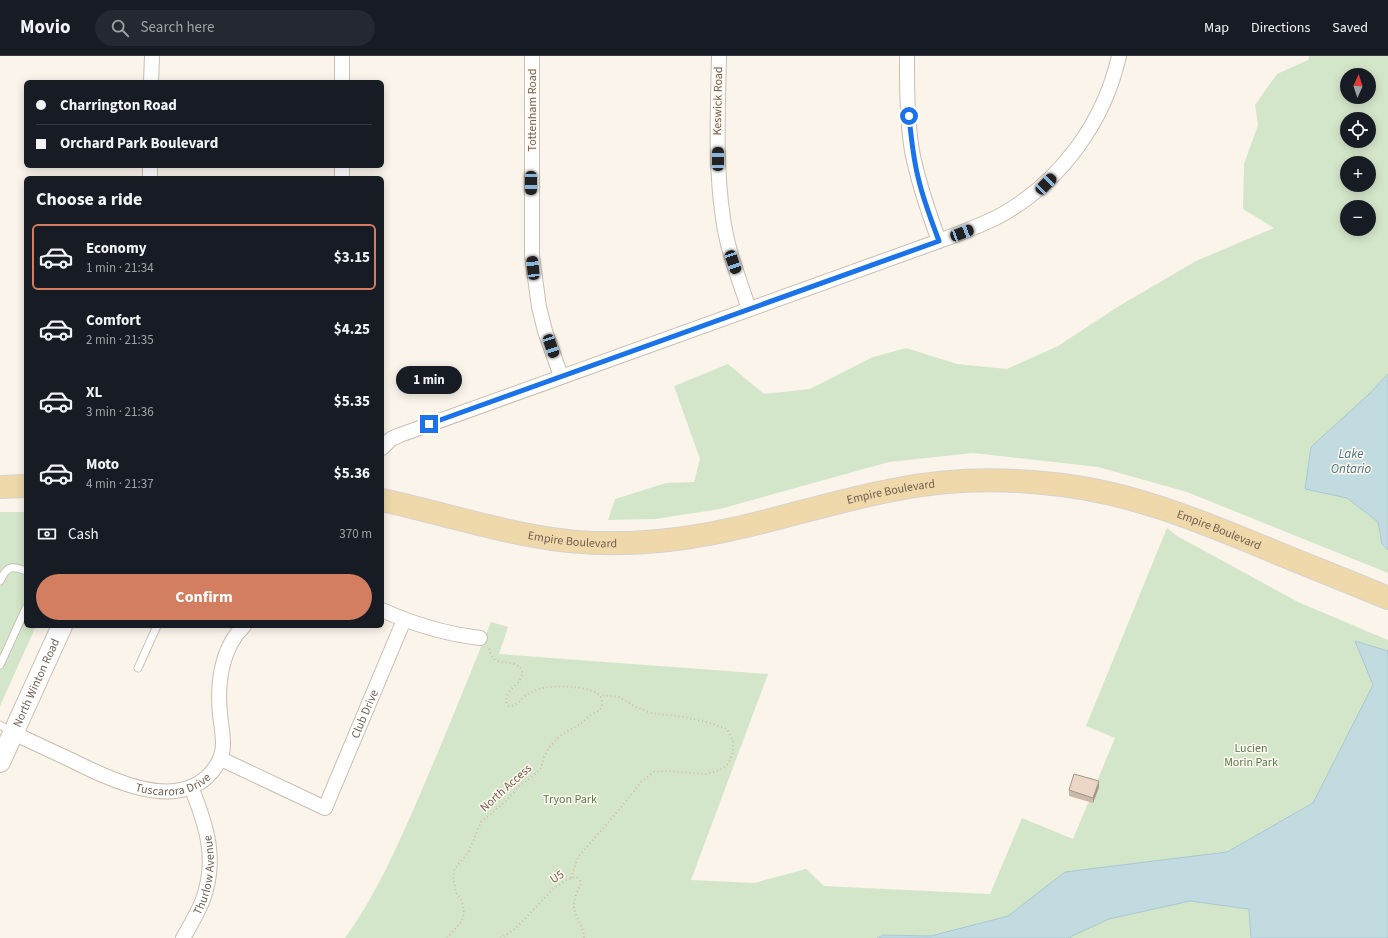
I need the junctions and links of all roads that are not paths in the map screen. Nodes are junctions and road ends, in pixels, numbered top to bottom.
1 (152, 56) edge
2 (342, 56) edge
3 (532, 56) edge
4 (719, 56) edge
5 (907, 56) edge
6 (1119, 56) edge
7 (151, 80) edge
8 (342, 80) edge
9 (939, 241) junction
10 (749, 309) junction
11 (561, 376) junction
12 (384, 444) edge
13 (24, 486) edge
14 (0, 487) edge
15 (384, 500) edge
16 (24, 570) edge
17 (0, 581) edge
18 (1388, 598) edge
19 (384, 611) edge
20 (24, 612) edge
21 (404, 620) junction
22 (61, 628) edge
23 (156, 628) edge
24 (242, 628) edge
25 (480, 638) road end
26 (0, 666) edge
27 (138, 668) dead end
28 (7, 729) edge
29 (221, 759) junction
30 (0, 762) edge
31 (191, 787) junction
32 (325, 808) joint
33 (184, 938) edge

1 - 7 street
2 - 8 street
3 - 11 street, Tottenham Road
4 - 10 street, Keswick Road
5 - 9 street
6 - 9 street
9 - 10 street
10 - 11 street
11 - 12 street
13 - 14 main road
15 - 18 main road, Empire Boulevard
16 - 17 lane
19 - 21 street
20 - 26 lane
21 - 25 street
21 - 32 street, Club Drive
22 - 28 main road, North Winton Road
23 - 27 lane
24 - 29 street
28 - 30 main road, North Winton Road
28 - 31 street, Tuscarora Drive
29 - 31 street, Tuscarora Drive
29 - 32 street, Tuscarora Drive
31 - 33 street, Thurlow Avenue

